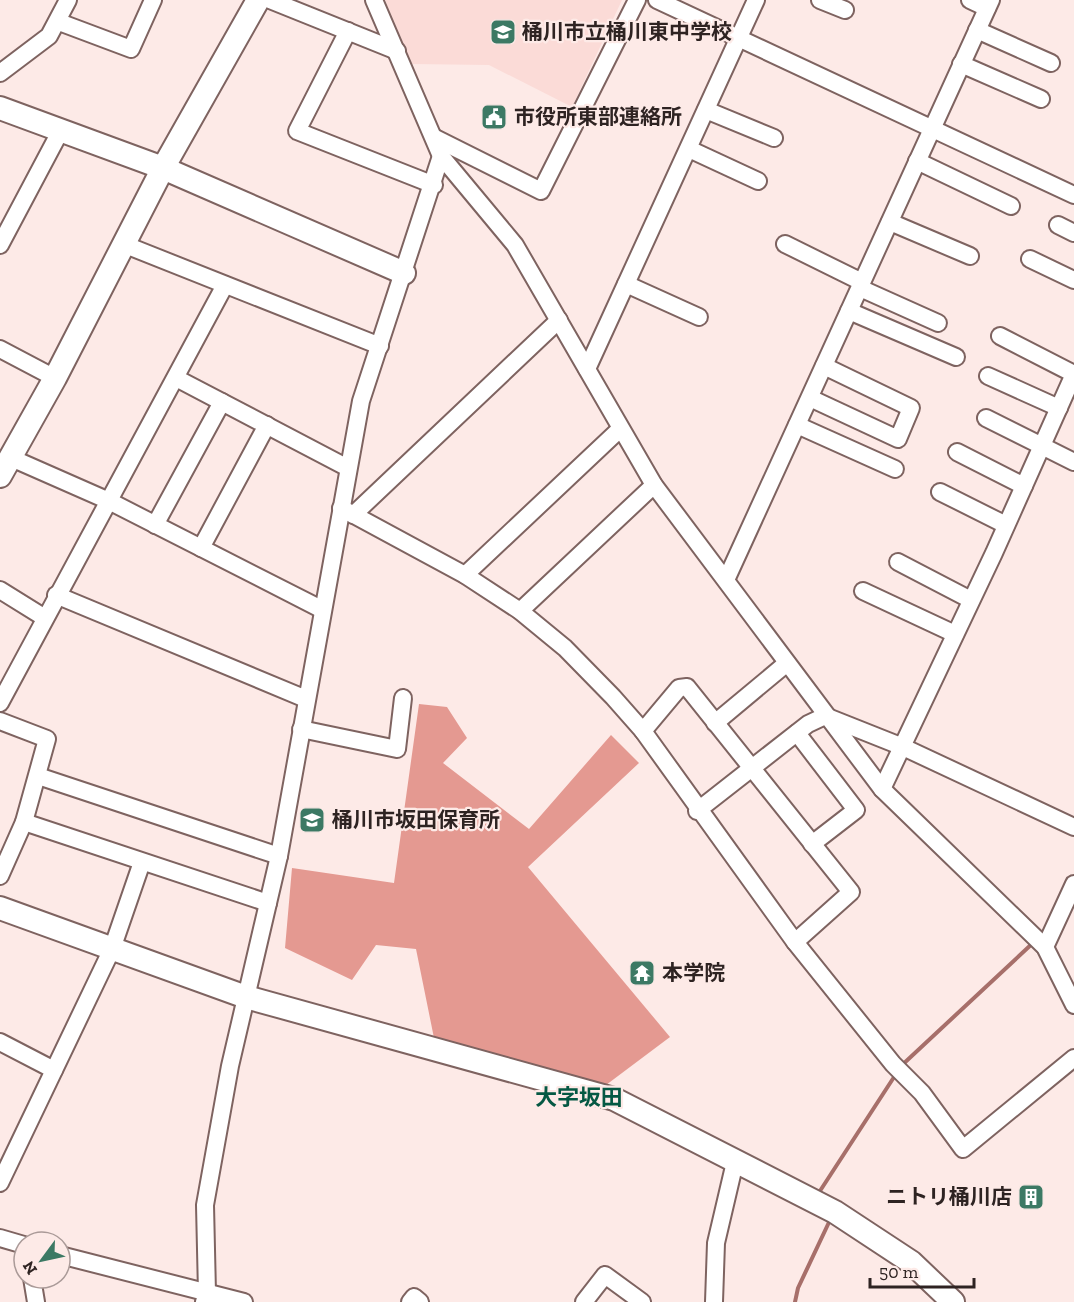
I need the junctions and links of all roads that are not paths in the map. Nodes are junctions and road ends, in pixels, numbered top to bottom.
1 (68, 0) edge
2 (153, 0) edge
3 (258, 0) edge
4 (270, 0) edge
5 (374, 0) edge
6 (637, 0) edge
7 (657, 0) edge
8 (756, 0) edge
9 (820, 0) edge
10 (970, 0) edge
11 (989, 4) edge
12 (845, 10) dead end
13 (59, 22) junction
14 (977, 30) junction
15 (348, 31) junction
16 (738, 39) junction
17 (397, 51) junction
18 (1051, 63) dead end
19 (961, 64) junction
20 (0, 73) edge
21 (1041, 99) dead end
22 (0, 108) edge
23 (706, 110) junction
24 (932, 129) junction
25 (61, 130) junction
26 (435, 138) junction
27 (774, 138) dead end
28 (688, 149) junction
29 (441, 156) junction
30 (917, 161) junction
31 (163, 168) junction
32 (758, 181) dead end
33 (434, 185) junction
34 (1074, 195) edge
35 (1011, 206) dead end
36 (890, 222) junction
37 (1058, 225) dead end
38 (1074, 233) edge
39 (1, 239) edge
40 (123, 244) junction
41 (785, 244) dead end
42 (970, 256) dead end
43 (1030, 259) dead end
44 (404, 273) junction
45 (1074, 280) edge
46 (626, 284) junction
47 (225, 285) junction
48 (861, 285) junction
49 (849, 310) junction
50 (699, 317) dead end
51 (559, 320) junction
52 (938, 323) dead end
53 (1000, 336) dead end
54 (380, 346) junction
55 (0, 349) edge
56 (956, 357) dead end
57 (824, 366) junction
58 (587, 369) junction
59 (988, 376) dead end
60 (55, 378) junction
61 (176, 378) junction
62 (810, 398) junction
63 (222, 402) junction
64 (1059, 408) junction
65 (986, 418) dead end
66 (797, 425) junction
67 (267, 426) junction
68 (620, 429) junction
69 (1042, 446) junction
70 (957, 452) dead end
71 (1074, 462) edge
72 (5, 467) edge
73 (348, 468) junction
74 (895, 470) dead end
75 (654, 485) junction
76 (1024, 486) junction
77 (940, 492) dead end
78 (109, 501) junction
79 (347, 512) junction
80 (155, 525) junction
81 (1006, 525) junction
82 (201, 548) junction
83 (898, 561) dead end
84 (465, 575) junction
85 (726, 580) junction
86 (0, 590) edge
87 (863, 591) dead end
88 (56, 595) junction
89 (971, 600) junction
90 (321, 609) junction
91 (520, 611) junction
92 (45, 618) junction
93 (955, 634) junction
94 (787, 663) junction
95 (404, 698) dead end
96 (306, 699) junction
97 (0, 703) edge
98 (825, 716) junction
99 (0, 721) edge
100 (715, 723) junction
101 (301, 729) junction
102 (643, 731) junction
103 (797, 733) junction
104 (903, 747) junction
105 (751, 768) junction
106 (38, 776) junction
107 (882, 789) junction
108 (697, 811) junction
109 (24, 822) junction
110 (1074, 827) edge
111 (812, 844) junction
112 (279, 856) junction
113 (142, 861) junction
114 (0, 876) edge
115 (1074, 884) edge
116 (268, 903) junction
117 (0, 908) edge
118 (795, 942) junction
119 (1045, 947) junction
120 (112, 949) junction
121 (246, 997) junction
122 (1074, 1005) edge
123 (0, 1042) edge
124 (1074, 1058) edge
125 (54, 1070) junction
126 (735, 1162) junction
127 (4, 1164) edge
128 (0, 1183) edge
129 (72, 1258) edge
130 (206, 1297) edge
131 (244, 1302) edge
132 (410, 1302) edge
133 (420, 1302) edge
134 (584, 1302) edge
135 (642, 1302) edge
136 (714, 1302) edge
137 (953, 1302) edge

1 - 13 street
2 - 13 street
3 - 31 street
4 - 15 street
5 - 17 street
6 - 26 street
7 - 16 street
8 - 16 street
9 - 12 street
10 - 11 street
11 - 14 street
13 - 20 street
14 - 18 street
14 - 19 street
15 - 17 street
15 - 33 street
16 - 23 street
16 - 24 street
17 - 26 street
19 - 21 street
19 - 24 street
22 - 25 street
23 - 27 street
23 - 28 street
24 - 30 street
24 - 34 street
25 - 31 street
25 - 39 street
26 - 29 street
28 - 32 street
28 - 46 street
29 - 33 street
29 - 51 street
30 - 35 street
30 - 36 street
31 - 40 street
31 - 44 street
33 - 44 street
36 - 42 street
36 - 48 street
37 - 38 street
40 - 47 street
40 - 60 street
41 - 48 street
43 - 45 street
44 - 54 street
46 - 50 street
46 - 58 street
47 - 54 street
47 - 61 street
48 - 49 street
48 - 52 street
49 - 56 street
49 - 57 street
51 - 58 street
51 - 79 street
53 - 64 street
54 - 73 street
55 - 60 street
57 - 62 street
57 - 62 street
58 - 68 street
59 - 64 street
60 - 72 street
61 - 63 street
61 - 78 street
62 - 66 street
63 - 67 street
63 - 80 street
64 - 69 street
65 - 69 street
66 - 74 street
66 - 85 street
67 - 73 street
67 - 82 street
68 - 75 street
68 - 84 street
69 - 71 street
69 - 76 street
70 - 76 street
72 - 78 street
73 - 79 street
75 - 85 street
75 - 91 street
76 - 81 street
77 - 81 street
78 - 80 street
78 - 88 street
79 - 84 street
79 - 90 street
80 - 82 street
81 - 89 street
82 - 90 street
83 - 89 street
84 - 91 street
85 - 94 street
86 - 92 street
87 - 93 street
88 - 92 street
88 - 96 street
89 - 93 street
90 - 96 street
91 - 102 street
92 - 97 street
93 - 104 street
94 - 98 street
94 - 100 street
95 - 101 street
96 - 101 street
98 - 103 street
98 - 104 street
98 - 107 street
99 - 106 street
100 - 102 street
100 - 105 street
101 - 112 street
102 - 108 street
103 - 105 street
103 - 111 street
104 - 107 street
104 - 110 street
105 - 108 street
105 - 111 street
106 - 109 street
106 - 112 street
107 - 119 street
108 - 118 street
109 - 113 street
109 - 114 street
111 - 118 street
112 - 116 street
113 - 116 street
113 - 120 street
115 - 119 street
116 - 121 street
117 - 120 street
118 - 124 street
119 - 122 street
120 - 121 street
120 - 125 street
121 - 126 street
121 - 130 street
123 - 125 street
125 - 127 street
126 - 136 street
126 - 137 street
127 - 128 street
129 - 130 street
130 - 131 street
132 - 133 street
134 - 135 street

